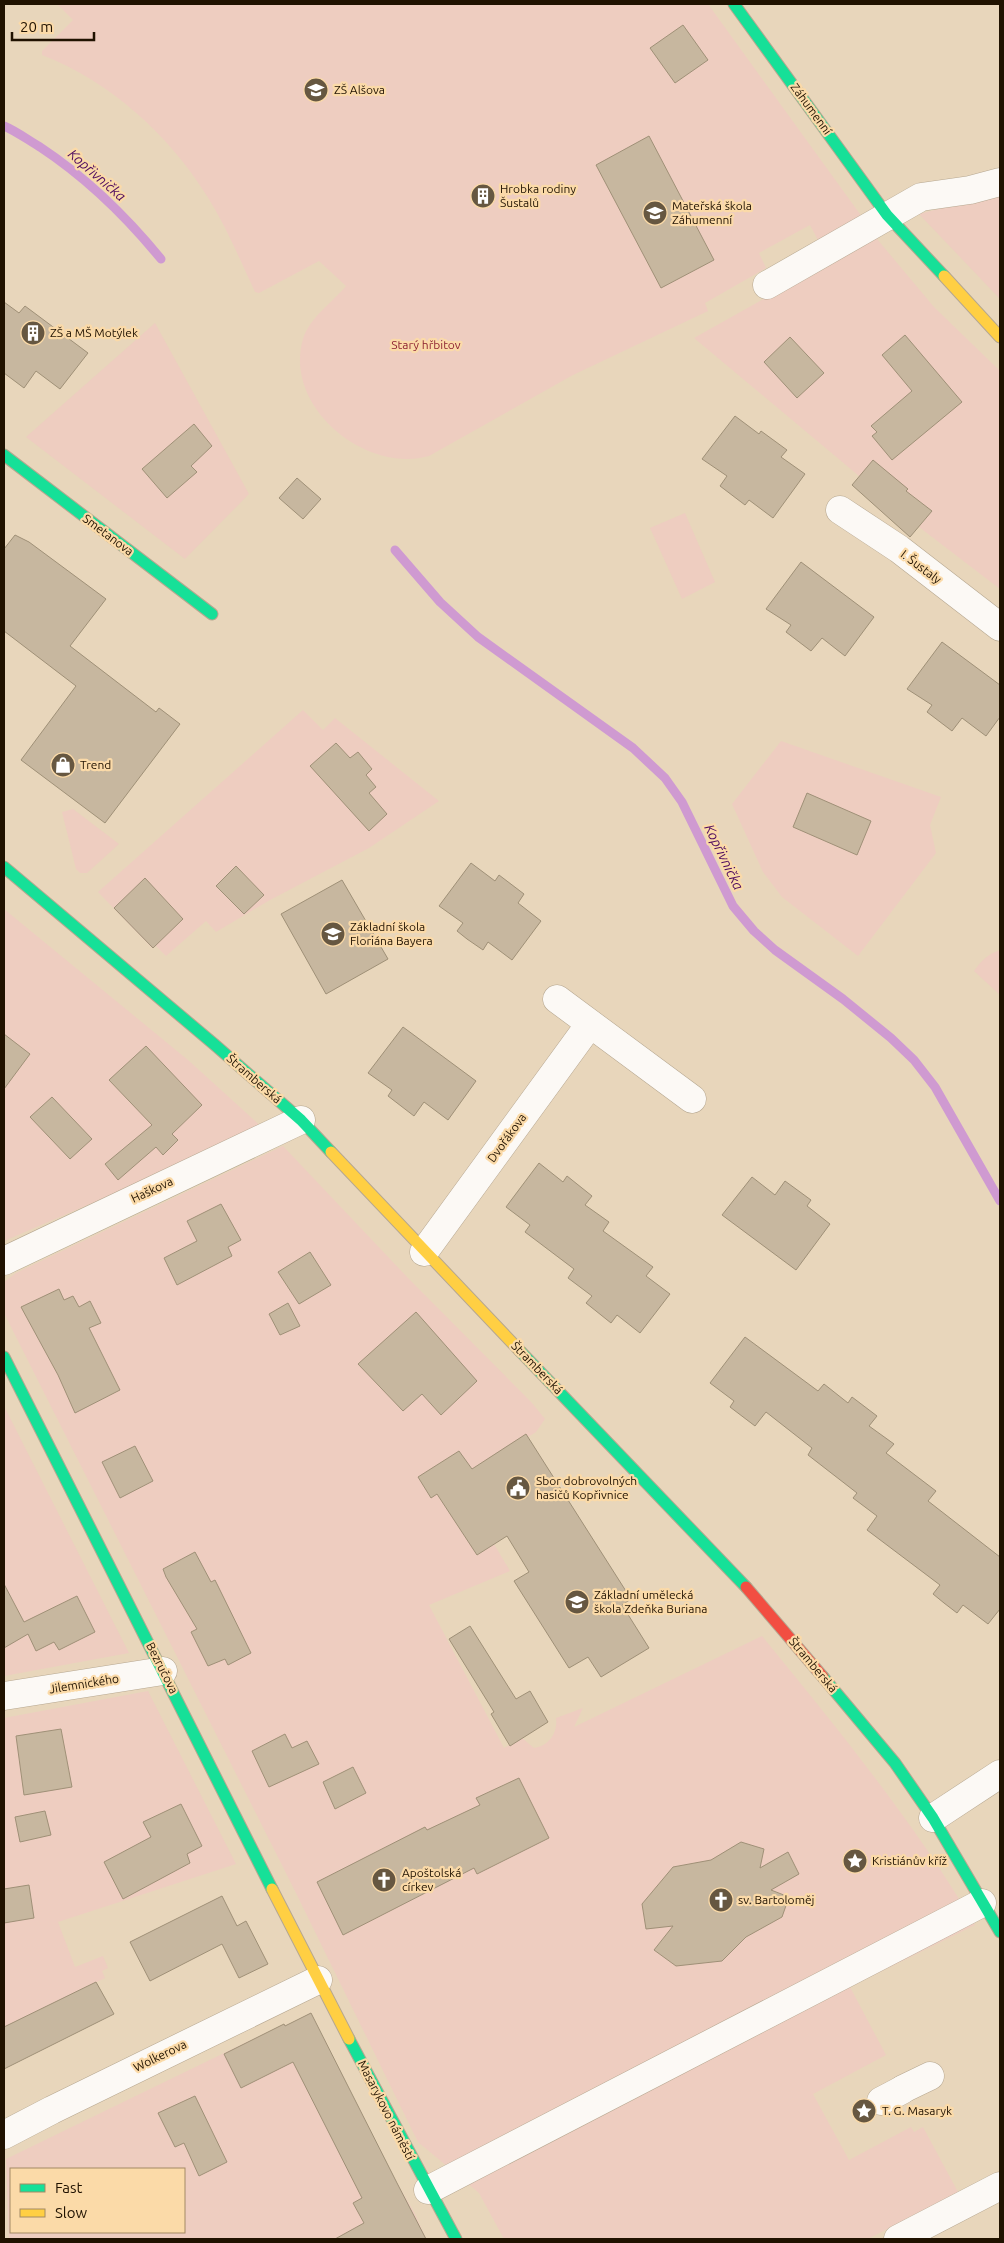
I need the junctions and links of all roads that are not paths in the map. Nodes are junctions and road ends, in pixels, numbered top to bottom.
1 (734, 4) edge
2 (1000, 182) edge
3 (888, 214) junction
4 (767, 285) dead end
5 (1000, 337) edge
6 (4, 455) edge
7 (840, 510) dead end
8 (212, 614) dead end
9 (1000, 627) edge
10 (4, 867) edge
11 (557, 999) dead end
12 (590, 1024) junction
13 (692, 1098) dead end
14 (301, 1120) junction
15 (424, 1252) junction
16 (4, 1261) edge
17 (4, 1356) edge
18 (164, 1671) junction
19 (4, 1696) edge
20 (1000, 1774) edge
21 (933, 1818) junction
22 (982, 1903) junction
23 (1000, 1932) edge
24 (318, 1980) junction
25 (930, 2076) dead end
26 (895, 2093) dead end
27 (4, 2135) edge
28 (1000, 2186) edge
29 (428, 2190) junction
30 (456, 2239) edge
31 (898, 2239) edge

1 - 3 street, Záhumenní
2 - 3 street
3 - 4 street
3 - 5 street, Záhumenní
6 - 8 street, Smetanova
7 - 9 street, I. Šustaly
10 - 14 street, Štramberská
11 - 12 street
12 - 13 street
12 - 15 street, Dvořákova
14 - 15 street, Štramberská
14 - 16 street, Haškova
15 - 21 street, Štramberská
17 - 18 street, Bezručova
18 - 19 street, Jilemnického
18 - 24 street, Bezručova
20 - 21 street
21 - 22 street, Štramberská
22 - 23 street, Štramberská
22 - 29 street
24 - 27 street, Wolkerova
24 - 29 street, Masarykovo náměstí
25 - 26 street
28 - 31 street
29 - 30 street, Masarykovo náměstí

